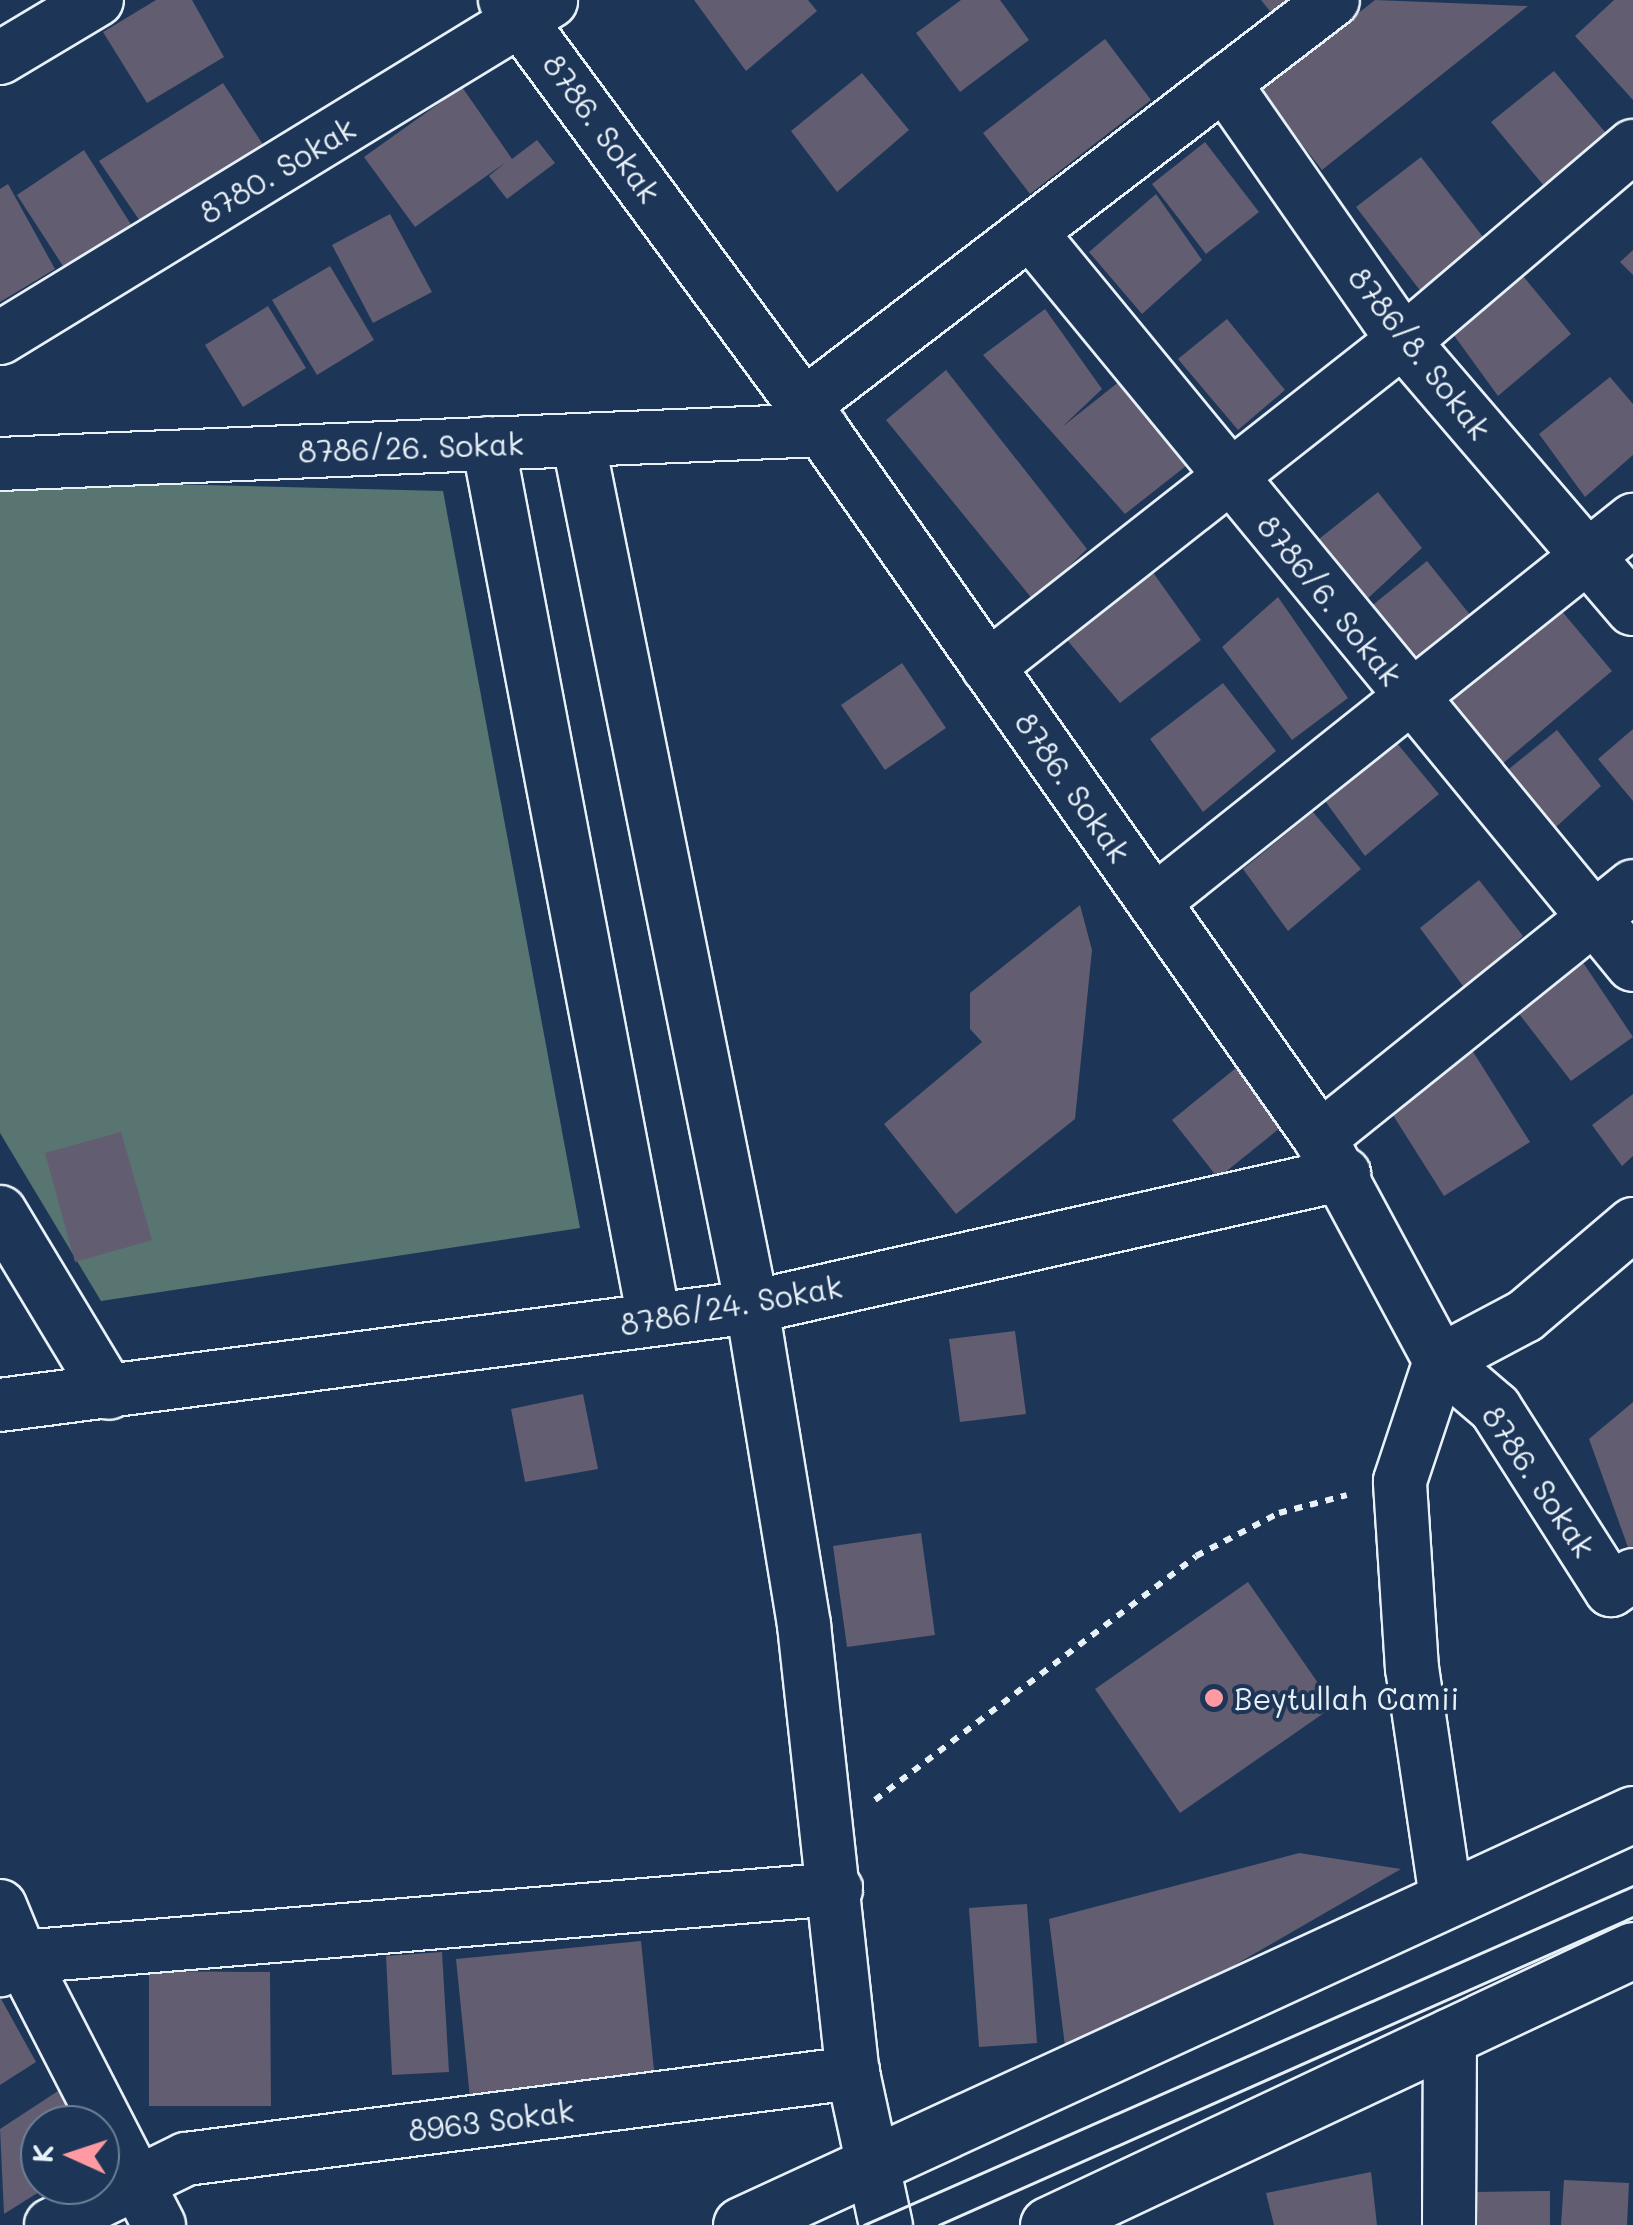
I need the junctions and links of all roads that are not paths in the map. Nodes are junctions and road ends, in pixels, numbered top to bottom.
1 (98, 0) edge
2 (1333, 0) edge
3 (527, 7) edge
4 (0, 58) edge
5 (1224, 84) junction
6 (1633, 146) edge
7 (1030, 232) junction
8 (0, 338) edge
9 (1403, 341) junction
10 (813, 418) junction
11 (578, 440) junction
12 (488, 443) junction
13 (0, 464) edge
14 (1229, 477) junction
15 (1633, 520) edge
16 (1590, 557) junction
17 (1633, 609) edge
18 (988, 667) junction
19 (1411, 698) junction
20 (1614, 901) edge
21 (1154, 902) junction
22 (1633, 966) edge
23 (1332, 1156) junction
24 (0, 1212) edge
25 (1633, 1224) edge
26 (752, 1307) junction
27 (654, 1320) junction
28 (1440, 1361) junction
29 (110, 1393) junction
30 (0, 1404) edge
31 (1622, 1582) edge
32 (1633, 1814) edge
33 (836, 1889) junction
34 (1446, 1898) junction
35 (0, 1906) edge
36 (1633, 1950) edge
37 (11, 1964) edge
38 (1450, 2036) junction
39 (853, 2073) junction
40 (874, 2162) junction
41 (132, 2180) junction
42 (52, 2225) edge
43 (159, 2225) edge
44 (741, 2225) edge
45 (886, 2225) edge
46 (1048, 2225) edge
47 (1449, 2225) edge

1 - 4 street
2 - 5 street
3 - 8 street, 8780. Sokak
3 - 10 street, 8786. Sokak
5 - 7 street
5 - 9 street, 8786/8. Sokak
6 - 9 street
7 - 10 street
7 - 14 street, 8786/6. Sokak
9 - 14 street
9 - 16 street, 8786/8. Sokak
10 - 11 street, 8786/26. Sokak
10 - 18 street, 8786. Sokak
11 - 12 street, 8786/26. Sokak
11 - 26 street
12 - 13 street, 8786/26. Sokak
12 - 27 street
14 - 18 street
14 - 19 street, 8786/6. Sokak
15 - 16 street
16 - 17 street, 8786/8. Sokak
16 - 19 street
18 - 21 street, 8786. Sokak
19 - 20 street, 8786/6. Sokak
19 - 21 street
20 - 22 street, 8786/6. Sokak
20 - 23 street
21 - 23 street, 8786. Sokak
23 - 26 street, 8786/24. Sokak
23 - 28 street, 8786. Sokak
24 - 29 street
25 - 28 street
26 - 27 street, 8786/24. Sokak
26 - 33 street
27 - 29 street, 8786/24. Sokak
28 - 31 street, 8786. Sokak
28 - 34 street
29 - 30 street, 8786/24. Sokak
32 - 34 street
33 - 37 street
33 - 39 street
34 - 40 street
35 - 37 street
36 - 38 street
37 - 41 street
38 - 46 street
38 - 47 street
39 - 40 street
39 - 41 street, 8963 Sokak
40 - 44 street
40 - 45 street
41 - 42 street, 8963 Sokak
41 - 43 street

